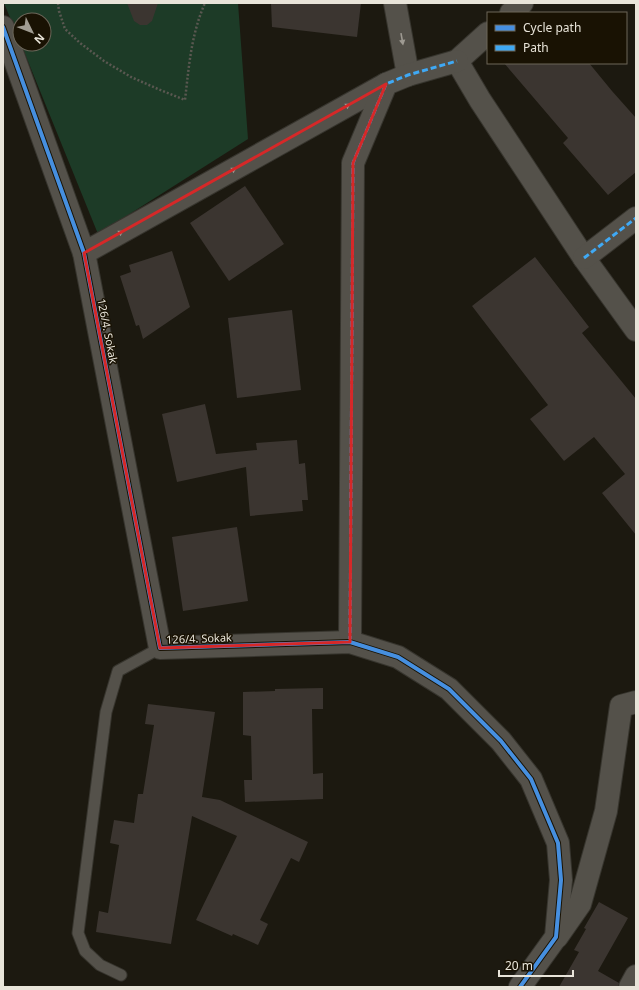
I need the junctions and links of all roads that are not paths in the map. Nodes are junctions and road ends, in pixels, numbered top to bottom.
1 (395, 3) edge
2 (522, 3) edge
3 (512, 12) edge
4 (3, 27) edge
5 (487, 34) edge
6 (457, 60) junction
7 (408, 75) junction
8 (386, 84) junction
9 (636, 218) edge
10 (84, 253) junction
11 (584, 258) junction
12 (636, 330) edge
13 (350, 642) junction
14 (160, 648) junction
15 (636, 702) edge
16 (556, 938) junction
17 (121, 975) dead end
18 (636, 976) edge
19 (520, 987) edge
20 (630, 987) edge

1 -> 7 street
2 - 3 street
4 - 10 street, 126/4. Sokak
5 - 6 street
6 - 7 street
6 - 11 street
7 - 8 street
10 -> 8 street
8 - 13 street
9 - 11 street
10 - 14 street, 126/4. Sokak
11 - 12 street
13 - 14 street, 126/4. Sokak
13 - 16 street, 126/4. Sokak
14 - 17 lane
15 - 16 street
16 - 19 street
18 - 20 street

